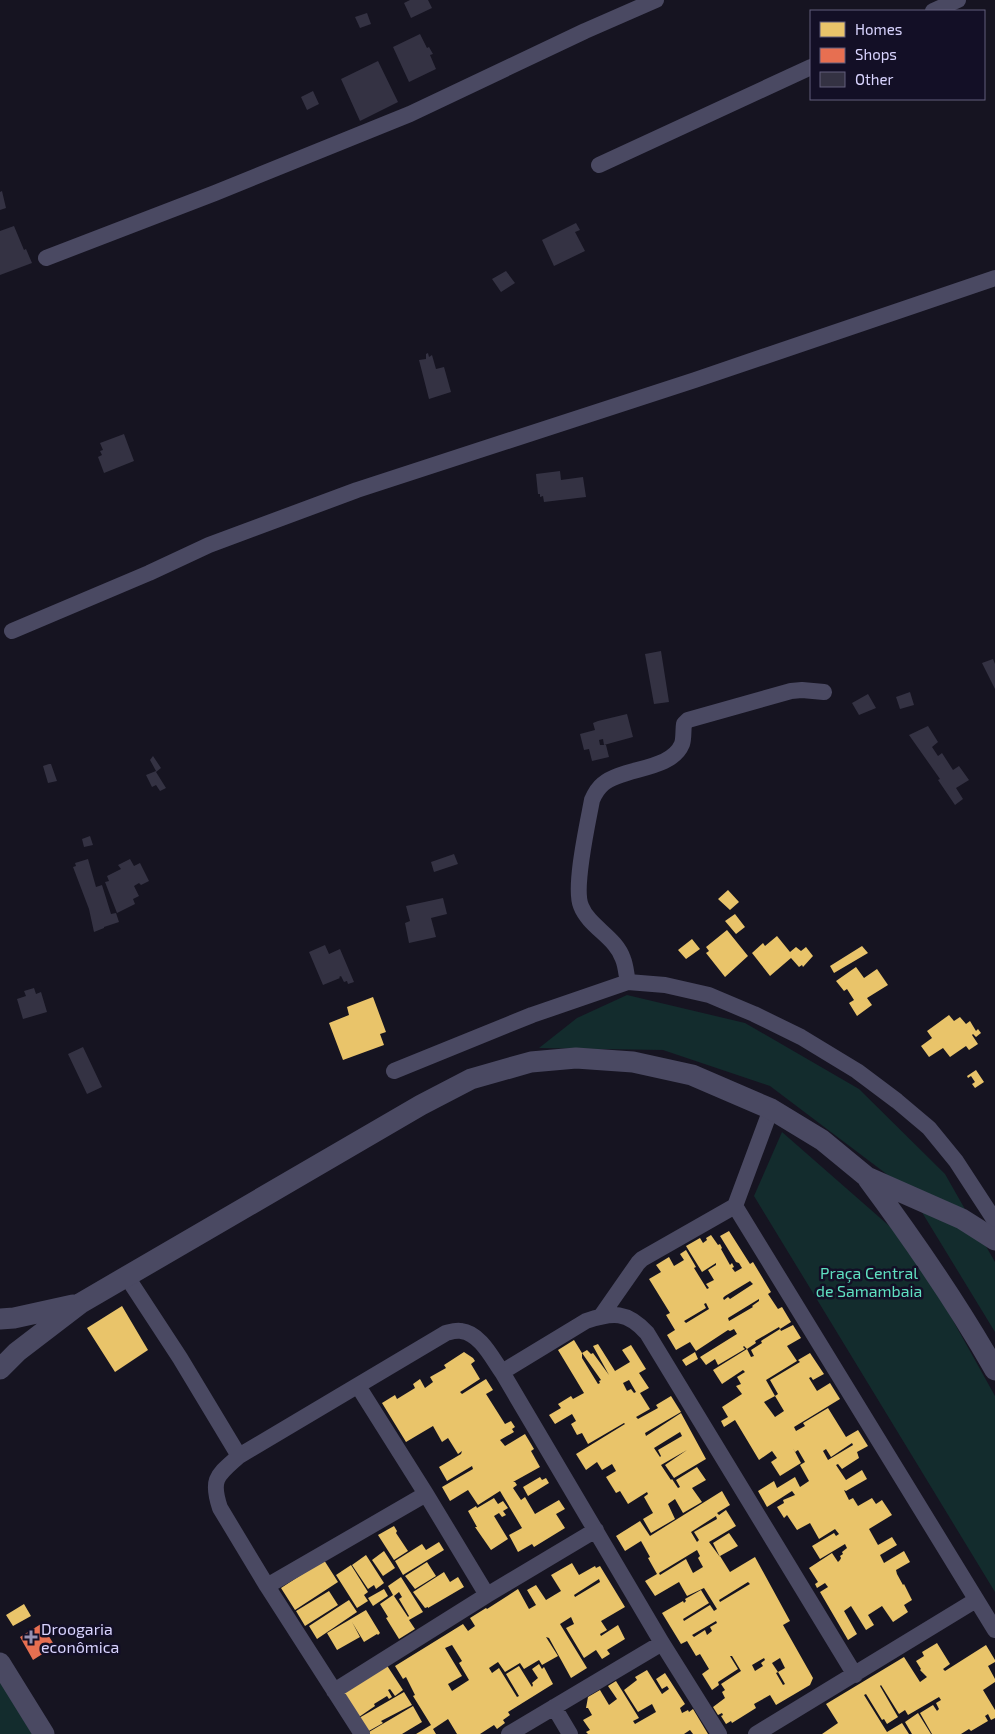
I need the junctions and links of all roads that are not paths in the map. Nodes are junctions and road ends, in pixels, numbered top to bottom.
1 (656, 0) edge
2 (958, 0) edge
3 (935, 10) edge
4 (810, 67) edge
5 (599, 165) dead end
6 (46, 258) dead end
7 (995, 278) edge
8 (12, 630) dead end
9 (824, 692) dead end
10 (628, 982) junction
11 (394, 1071) dead end
12 (771, 1109) junction
13 (867, 1177) junction
14 (735, 1206) junction
15 (995, 1221) edge
16 (995, 1240) edge
17 (127, 1277) junction
18 (81, 1304) junction
19 (601, 1316) junction
20 (0, 1319) edge
21 (0, 1369) edge
22 (995, 1370) edge
23 (502, 1372) junction
24 (358, 1386) junction
25 (239, 1456) junction
26 (426, 1494) junction
27 (596, 1530) junction
28 (267, 1586) junction
29 (487, 1595) junction
30 (976, 1600) junction
31 (995, 1630) edge
32 (662, 1643) junction
33 (0, 1663) edge
34 (855, 1675) junction
35 (334, 1691) junction
36 (554, 1707) junction
37 (44, 1734) edge
38 (362, 1734) edge
39 (509, 1734) edge
40 (570, 1734) edge
41 (720, 1734) edge
42 (756, 1734) edge

1 - 6 street
2 - 3 street
4 - 5 street
7 - 8 street
9 - 10 street
10 - 11 street
10 - 15 street
12 - 13 street
12 - 14 street
12 - 17 street
13 - 16 street
13 - 22 street
14 - 19 street
14 - 30 street
17 - 18 street
17 - 25 street
18 - 20 street
18 - 21 street
19 - 23 street
19 - 34 street
23 - 24 street
23 - 27 street
24 - 25 street
24 - 26 street
25 - 28 street
26 - 28 street
26 - 29 street
27 - 29 street
27 - 32 street
28 - 35 street
29 - 35 street
30 - 31 street
30 - 34 street
32 - 36 street
32 - 41 street
33 - 37 street
34 - 42 street
35 - 38 street
36 - 39 street
36 - 40 street

